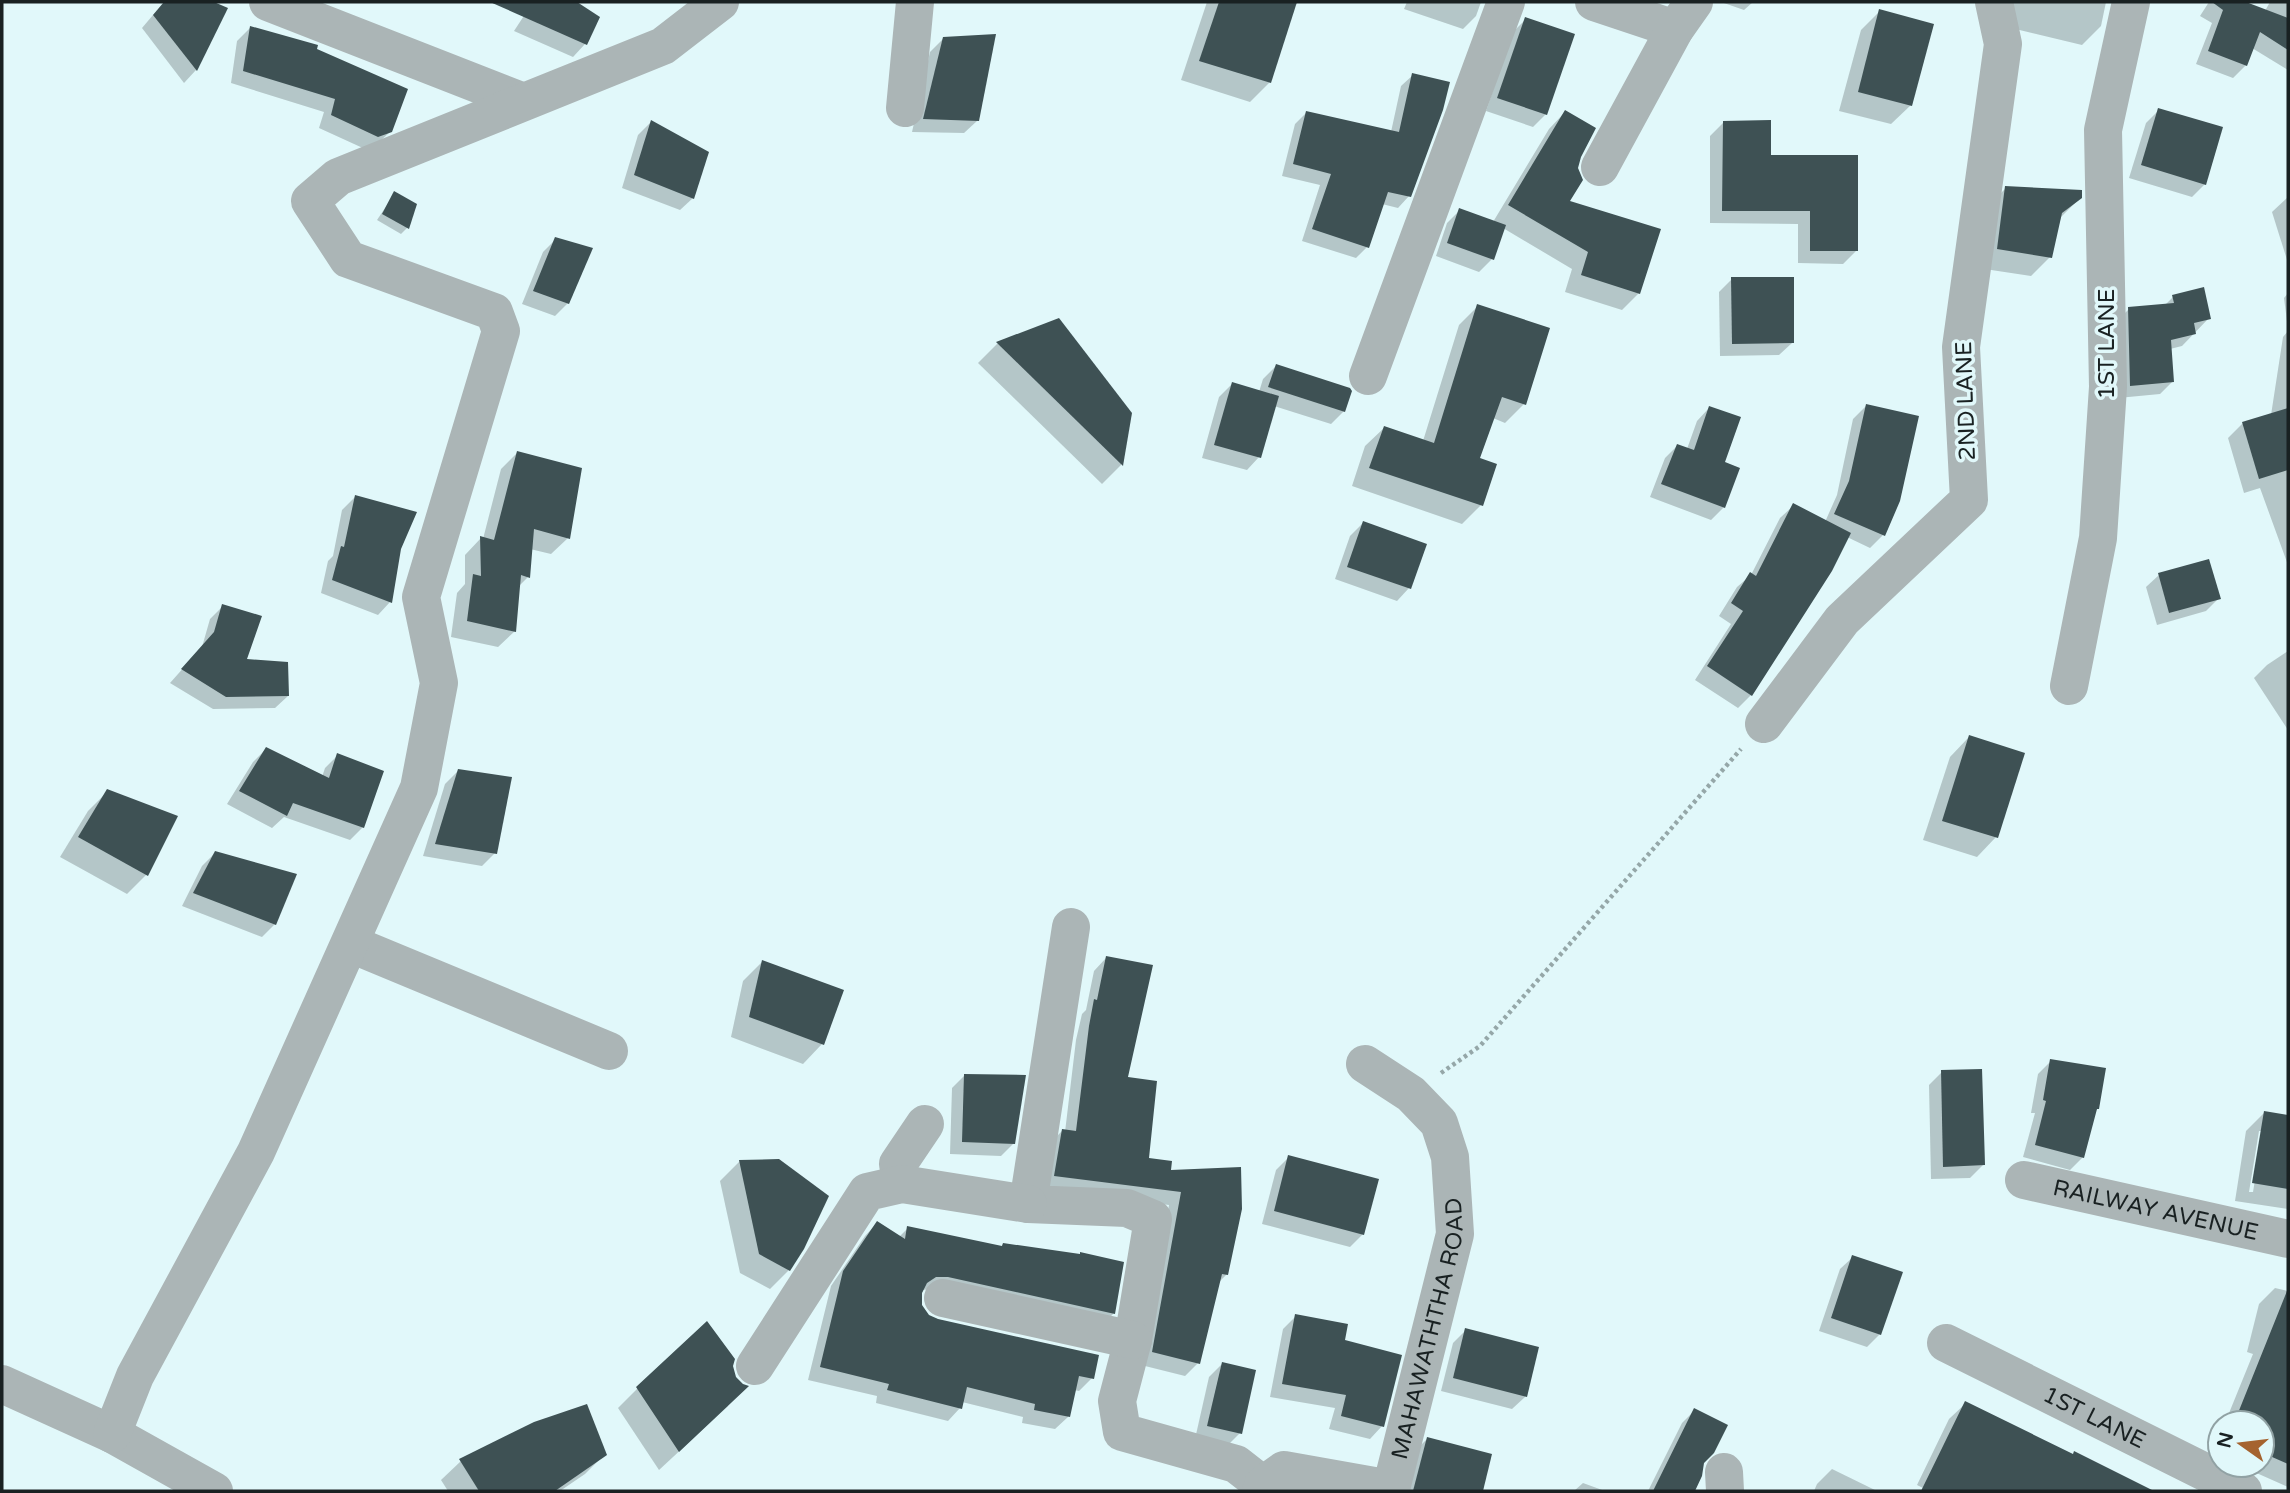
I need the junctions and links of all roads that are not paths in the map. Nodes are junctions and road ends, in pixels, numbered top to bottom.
1 (268, 2) edge
2 (720, 2) edge
3 (915, 2) edge
4 (1506, 2) edge
5 (1594, 2) edge
6 (1994, 2) edge
7 (2131, 2) edge
8 (1684, 16) edge
9 (522, 101) junction
10 (905, 108) dead end
11 (1600, 167) dead end
12 (1368, 376) dead end
13 (2069, 686) dead end
14 (1764, 724) road end
15 (1071, 927) dead end
16 (351, 944) junction
17 (610, 1051) dead end
18 (1365, 1064) dead end
19 (925, 1124) dead end
20 (2024, 1180) dead end
21 (902, 1184) junction
22 (1028, 1204) junction
23 (2288, 1239) edge
24 (943, 1298) dead end
25 (1133, 1340) junction
26 (1946, 1343) dead end
27 (755, 1366) dead end
28 (2, 1384) edge
29 (112, 1434) junction
30 (1262, 1488) edge
31 (214, 1491) edge
32 (2243, 1491) edge

1 - 9 street
2 - 9 street
3 - 10 street
4 - 12 street
5 - 8 street
6 - 14 street, 2ND LANE
7 - 13 street, 1ST LANE
8 - 11 street
9 - 16 street
15 - 22 street
16 - 17 street
16 - 29 street
18 - 30 street, MAHAWATHTHA ROAD
19 - 21 street
20 - 23 street, RAILWAY AVENUE
21 - 22 street
21 - 27 street
22 - 25 street
24 - 25 street
25 - 30 street
26 - 32 street, 1ST LANE
28 - 29 street
29 - 31 street

